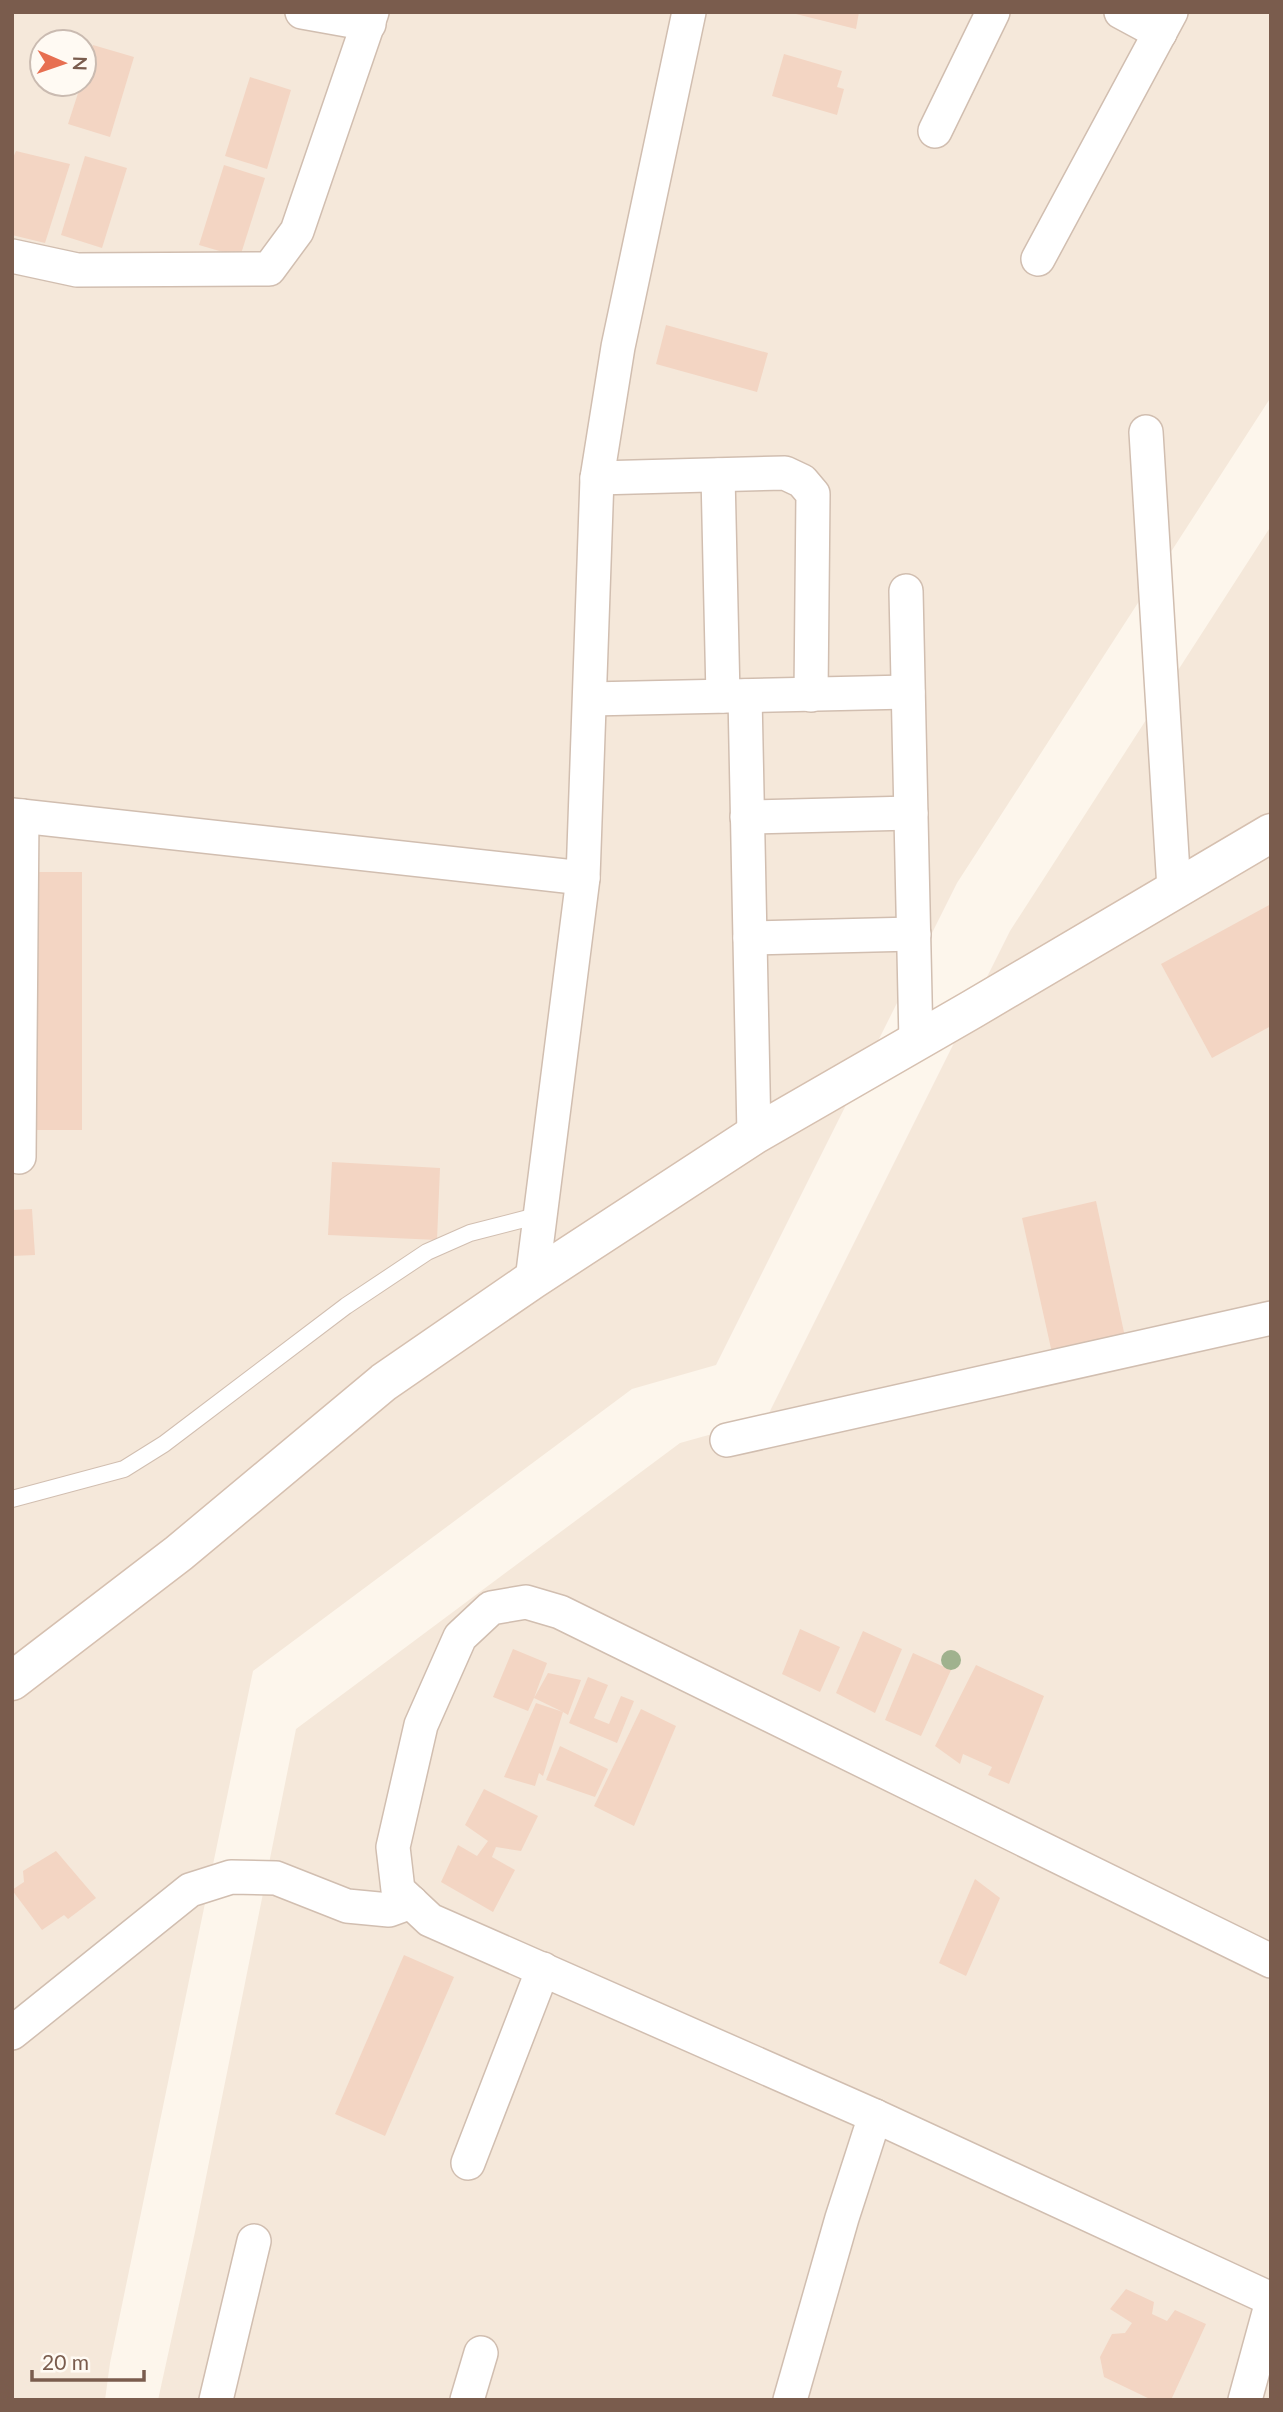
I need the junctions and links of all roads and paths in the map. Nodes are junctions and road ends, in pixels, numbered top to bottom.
1 (302, 12) edge
2 (689, 12) edge
3 (993, 12) edge
4 (1121, 12) edge
5 (371, 18) edge
6 (1166, 23) edge
7 (935, 131) dead end
8 (12, 256) edge
9 (1038, 259) dead end
10 (1146, 432) dead end
11 (718, 475) junction
12 (597, 478) junction
13 (906, 591) dead end
14 (908, 692) junction
15 (811, 695) junction
16 (734, 696) junction
17 (590, 699) junction
18 (911, 813) junction
19 (17, 815) edge
20 (747, 817) junction
21 (1271, 833) edge
22 (583, 878) junction
23 (1174, 889) junction
24 (914, 934) junction
25 (750, 937) junction
26 (916, 1042) junction
27 (754, 1135) junction
28 (19, 1157) dead end
29 (540, 1215) junction
30 (532, 1280) junction
31 (1271, 1318) edge
32 (727, 1440) dead end
33 (12, 1499) edge
34 (12, 1681) edge
35 (411, 1902) junction
36 (1271, 1961) edge
37 (543, 1969) junction
38 (12, 2033) edge
39 (875, 2116) junction
40 (468, 2162) dead end
41 (254, 2241) dead end
42 (1271, 2299) edge
43 (1271, 2305) edge
44 (481, 2353) dead end
45 (800, 2396) edge
46 (216, 2400) edge
47 (467, 2400) edge
48 (1245, 2400) edge

1 - 5 street
2 - 12 street
3 - 7 street
4 - 6 street
5 - 8 street
6 - 9 street
10 - 23 street
11 - 12 street
11 - 15 street
11 - 16 street
12 - 17 street
13 - 14 street
14 - 15 street
14 - 18 street
15 - 16 street
16 - 17 street
16 - 20 street
17 - 22 street
18 - 20 street
18 - 24 street
19 - 22 street
19 - 28 street
20 - 25 street
21 - 23 street
22 - 29 street
23 - 26 street
24 - 25 street
24 - 26 street
25 - 27 street
26 - 27 street
27 - 30 street
29 - 30 street
29 - 33 lane
30 - 34 street
31 - 32 street
35 - 36 street
35 - 37 street
35 - 38 street
37 - 39 street
37 - 40 street
39 - 42 street
39 - 45 street
41 - 46 street
43 - 48 street
44 - 47 street

